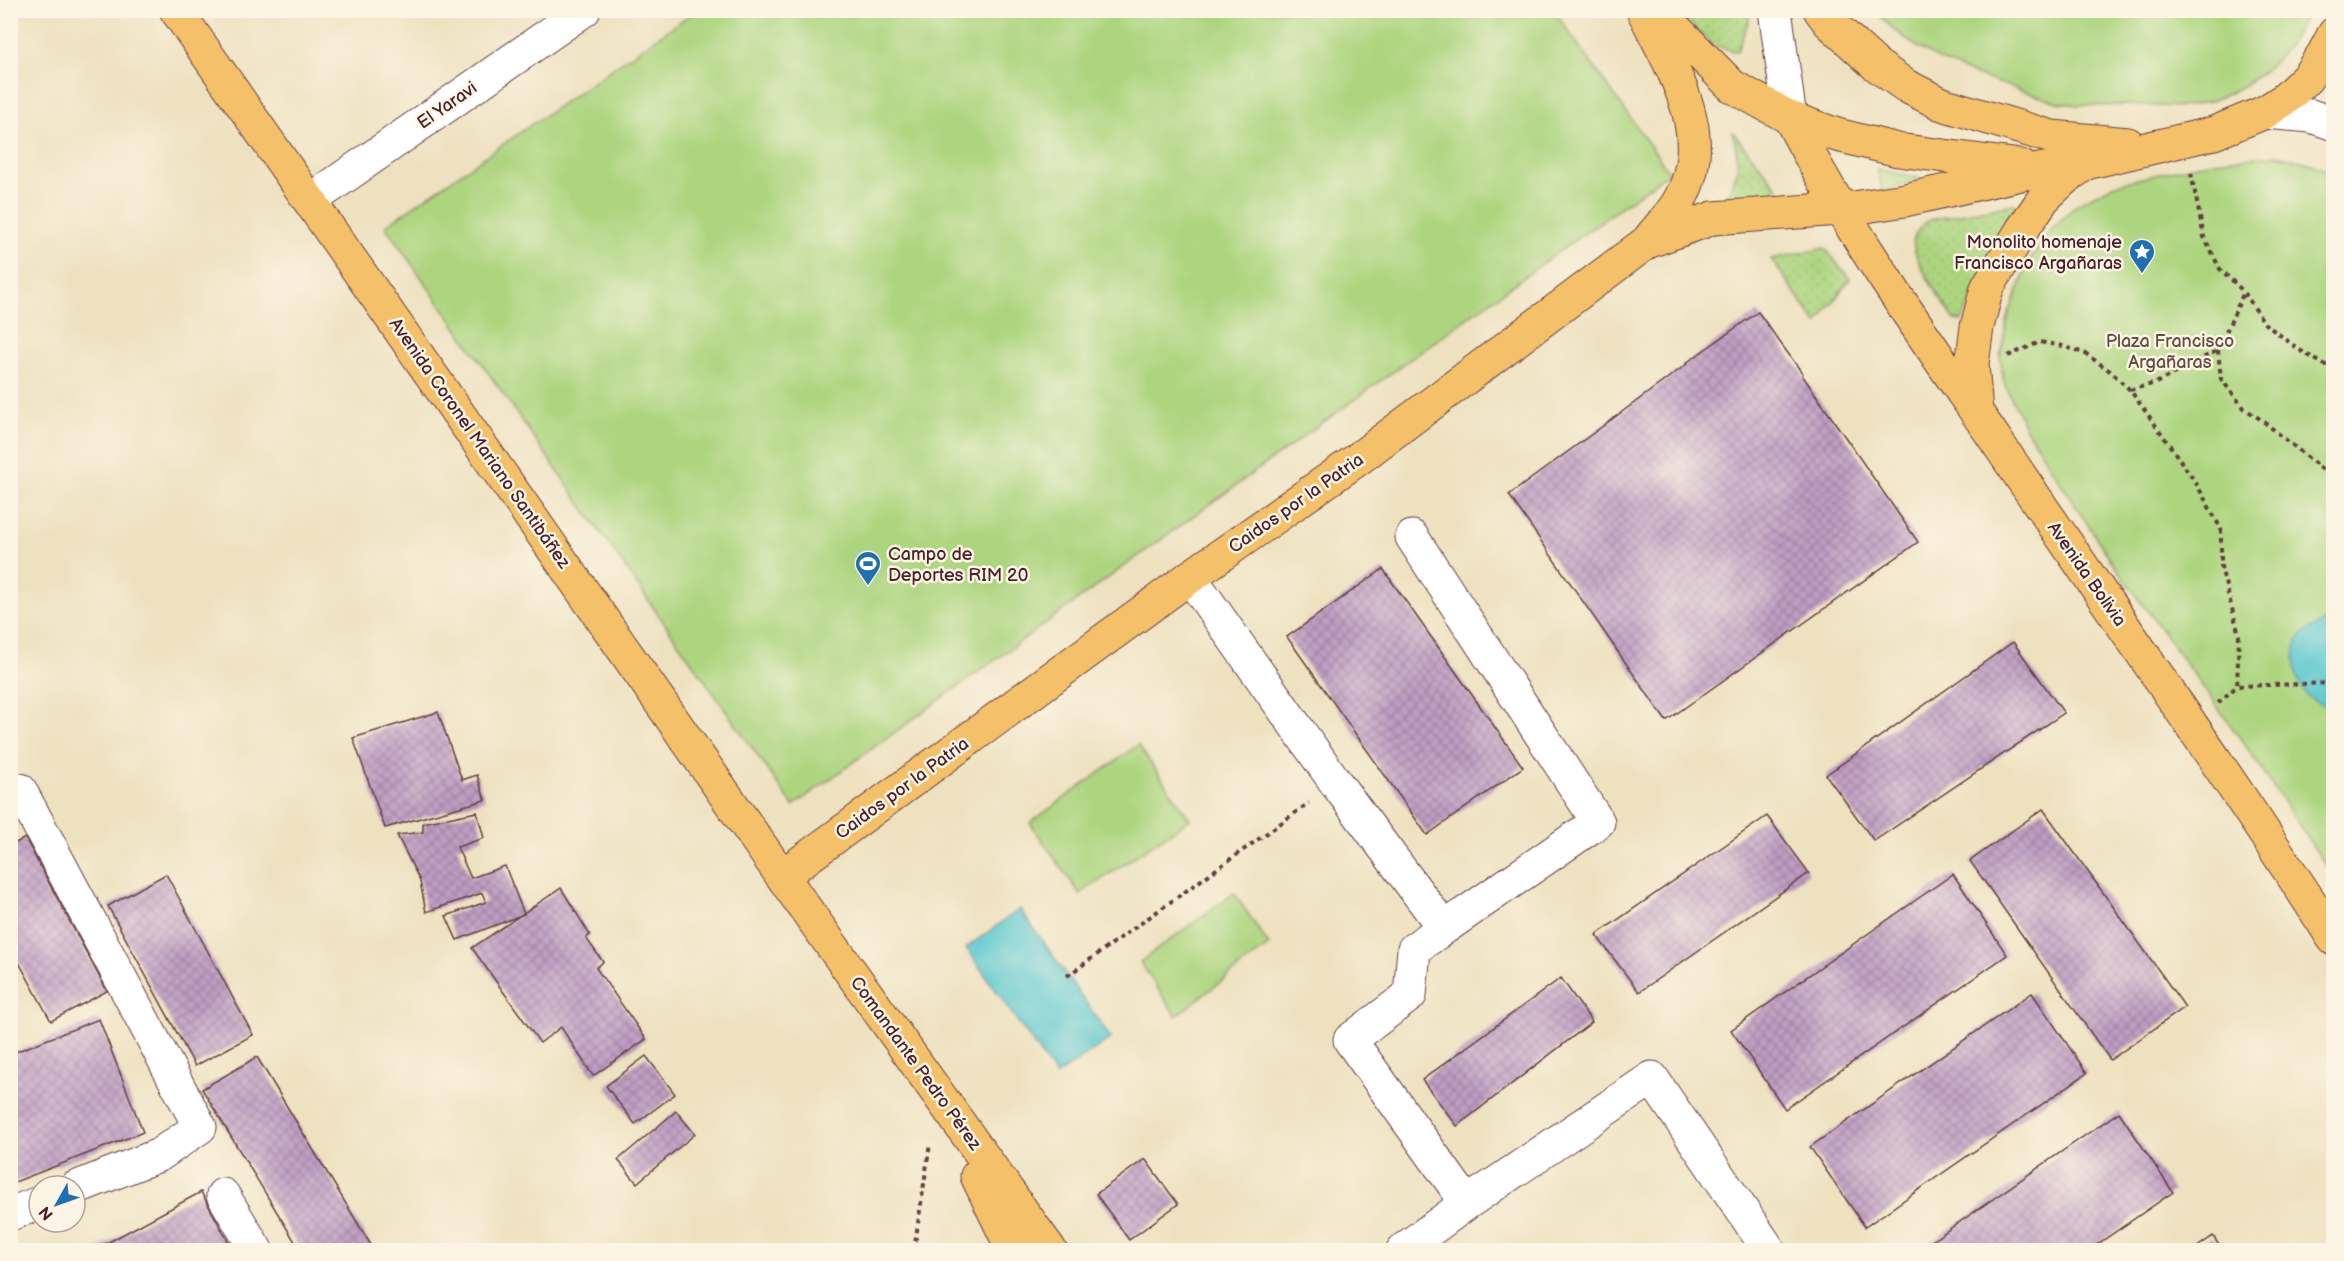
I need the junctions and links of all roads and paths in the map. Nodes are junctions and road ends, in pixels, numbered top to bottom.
1 (176, 10) edge
2 (584, 10) edge
3 (1643, 10) edge
4 (1657, 10) edge
5 (1775, 10) edge
6 (1820, 10) edge
7 (2334, 34) edge
8 (2265, 112) junction
9 (1790, 118) junction
10 (2334, 124) edge
11 (2171, 143) junction
12 (2086, 163) junction
13 (2043, 169) junction
14 (311, 200) junction
15 (1840, 209) junction
16 (1647, 242) junction
17 (2244, 292) junction
18 (2218, 350) junction
19 (1972, 364) junction
20 (2334, 370) edge
21 (2130, 390) junction
22 (1977, 414) junction
23 (2334, 479) edge
24 (1412, 537) dead end
25 (1190, 577) junction
26 (2334, 683) edge
27 (2237, 686) junction
28 (2192, 727) junction
29 (1336, 783) junction
30 (14, 787) edge
31 (782, 876) junction
32 (1444, 928) junction
33 (2334, 939) edge
34 (1067, 976) dead end
35 (937, 1093) junction
36 (87, 1183) edge
37 (223, 1195) dead end
38 (1467, 1203) junction
39 (27, 1208) edge
40 (10, 1214) edge
41 (256, 1251) edge
42 (914, 1251) edge
43 (1013, 1251) edge
44 (1050, 1251) edge
45 (1403, 1251) edge
46 (1769, 1251) edge

1 - 14 main road, Avenida Coronel Mariano Santibáñez
2 - 14 street, El Yaravi
3 - 16 main road
4 - 9 main road
5 - 9 street
6 - 11 main road
7 - 8 main road
8 - 10 street
8 - 11 main road
9 - 13 main road
9 - 15 main road, Avenida Bolivia
11 - 12 main road
11 - 17 path
12 - 13 main road
12 - 19 main road
13 - 15 main road, Caidos por la Patria
14 - 31 main road, Avenida Coronel Mariano Santibáñez
15 - 16 main road, Caidos por la Patria
15 - 22 main road, Avenida Bolivia
16 - 25 main road, Caidos por la Patria
17 - 18 path
17 - 20 path
18 - 21 path
18 - 23 path
19 - 21 path
19 - 22 main road
21 - 27 path
22 - 28 main road, Avenida Bolivia
24 - 32 street
25 - 29 street
25 - 31 main road, Caidos por la Patria
26 - 27 path
27 - 28 path
28 - 33 main road, Avenida Bolivia
29 - 32 street
29 - 34 path
30 - 36 street
31 - 35 main road, Comandante Pedro Pérez
32 - 38 street
35 - 42 path
35 - 43 main road
35 - 44 main road, Comandante Pedro Pérez
37 - 41 street
38 - 45 street
38 - 46 street
39 - 40 street

